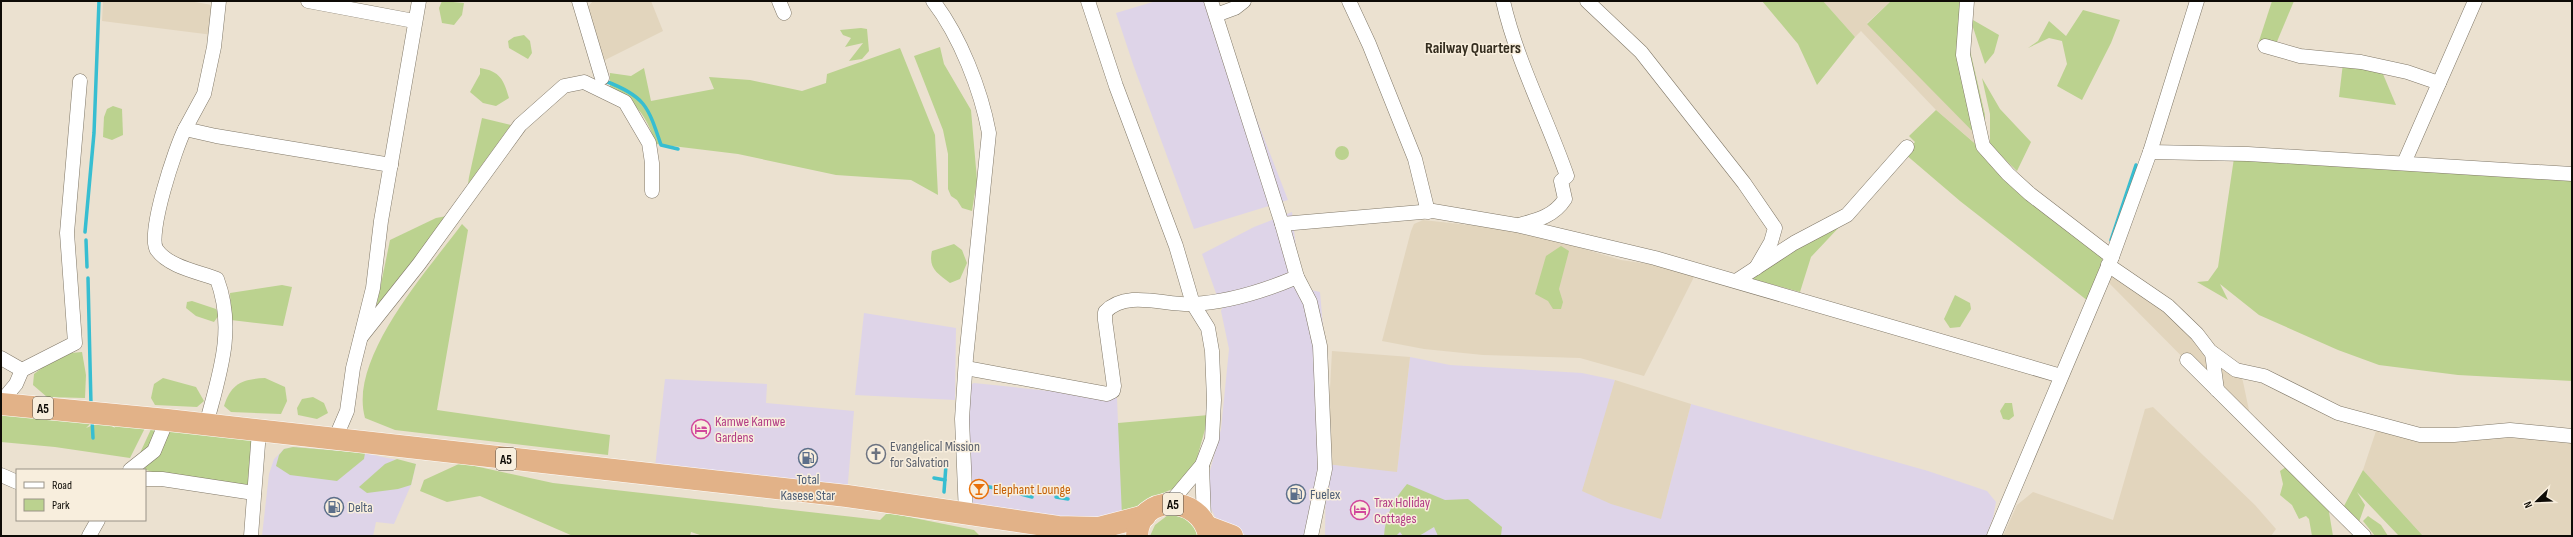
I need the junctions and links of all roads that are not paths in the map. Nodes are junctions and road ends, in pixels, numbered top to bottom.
1 (219, 1) edge
2 (308, 1) edge
3 (419, 1) edge
4 (579, 1) edge
5 (933, 1) edge
6 (1088, 1) edge
7 (1211, 1) edge
8 (1244, 1) edge
9 (1349, 1) edge
10 (1503, 1) edge
11 (1587, 1) edge
12 (1967, 1) edge
13 (2197, 1) edge
14 (2475, 1) edge
15 (1216, 15) junction
16 (414, 21) junction
17 (2265, 46) dead end
18 (602, 78) dead end
19 (80, 81) dead end
20 (2439, 83) junction
21 (185, 129) junction
22 (1907, 147) dead end
23 (2150, 152) junction
24 (2404, 163) junction
25 (390, 165) junction
26 (2572, 174) edge
27 (652, 191) dead end
28 (1428, 212) junction
29 (1282, 224) junction
30 (1516, 225) junction
31 (2110, 260) junction
32 (1756, 268) junction
33 (1297, 277) junction
34 (1736, 281) junction
35 (1193, 304) junction
36 (361, 337) junction
37 (2212, 353) junction
38 (1, 358) edge
39 (2187, 360) dead end
40 (966, 368) junction
41 (22, 370) junction
42 (2061, 376) junction
43 (2217, 390) junction
44 (1, 403) edge
45 (167, 420) junction
46 (206, 425) junction
47 (259, 431) junction
48 (2572, 436) edge
49 (335, 439) junction
50 (1202, 465) junction
51 (131, 469) edge
52 (1, 475) edge
53 (146, 479) edge
54 (16, 482) edge
55 (254, 493) junction
56 (1170, 503) junction
57 (966, 514) junction
58 (1145, 516) junction
59 (97, 521) edge
60 (1207, 528) edge
61 (1106, 532) edge
62 (88, 536) edge
63 (251, 536) edge
64 (1137, 536) edge
65 (1232, 536) edge
66 (1311, 536) edge
67 (1994, 536) edge
68 (2364, 536) edge

1 - 21 street
2 - 16 street
3 - 16 street
4 - 18 street
5 - 40 street
6 - 35 street
7 - 15 street
8 - 15 street
9 - 28 street
10 - 30 street
11 - 32 street
12 - 31 street
13 - 23 street
14 - 20 street
15 - 29 street
16 - 25 street
17 - 20 street
19 - 41 street
20 - 24 street
21 - 25 street
21 - 46 street
22 - 32 street
23 - 24 street
23 - 31 street
24 - 26 street
25 - 36 street
27 - 36 street
28 - 29 street
28 - 30 street
29 - 33 street
30 - 34 street
31 - 37 street
31 - 42 street
32 - 34 street
33 - 35 street
33 - 66 street
34 - 42 street
35 - 40 street
35 - 50 street
36 - 49 street
37 - 43 street
37 - 48 street
38 - 41 street
39 - 43 street
40 - 57 street
41 - 44 street
42 - 67 street
43 - 68 street
44 - 45 highway, A5 / A5
45 - 46 highway, A5 / A5
45 - 51 street
46 - 47 highway, A5 / A5
47 - 49 highway, A5 / A5
47 - 55 street
49 - 57 highway, A5 / A5
50 - 56 street
50 - 60 street
52 - 54 street
53 - 55 street
55 - 63 street
56 - 58 highway, A5
56 - 60 highway, A5
57 - 61 highway, A5 / A5
58 - 61 highway, A5 / A5
58 - 64 highway, A5
59 - 62 street
60 - 65 highway, A5

